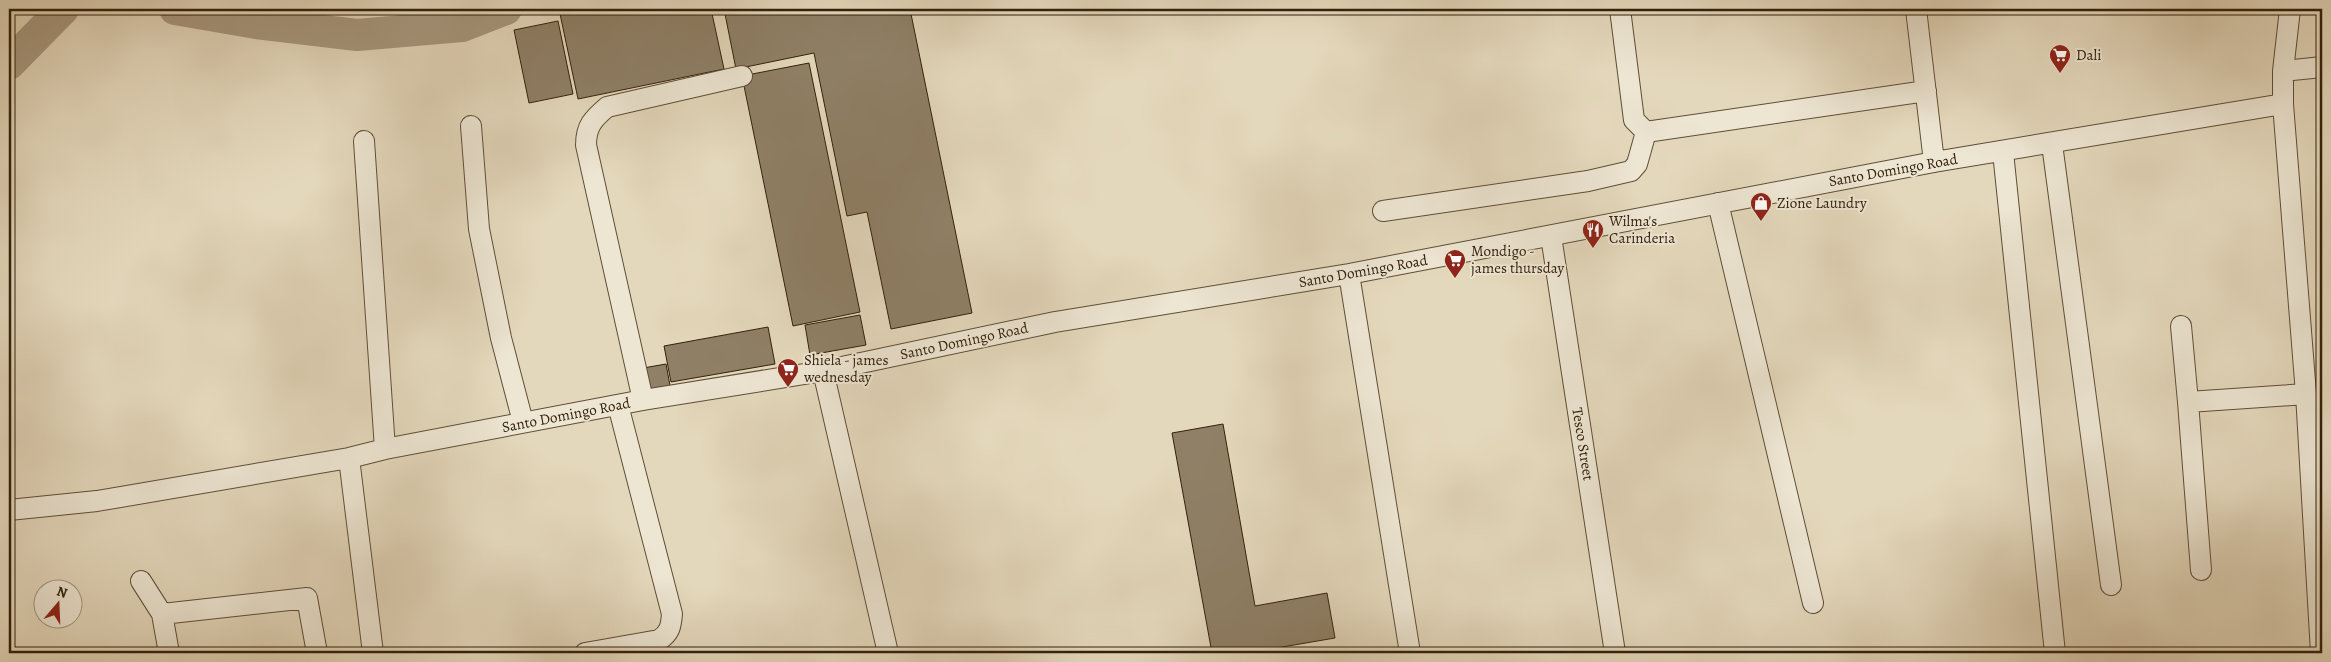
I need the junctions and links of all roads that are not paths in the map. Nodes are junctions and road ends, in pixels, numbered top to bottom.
1 (1620, 9) edge
2 (1916, 9) edge
3 (2290, 9) edge
4 (2322, 67) edge
5 (2283, 71) junction
6 (742, 76) dead end
7 (1926, 91) junction
8 (2283, 104) junction
9 (471, 126) dead end
10 (1646, 132) junction
11 (364, 141) dead end
12 (2052, 144) junction
13 (2003, 152) junction
14 (1934, 162) junction
15 (1718, 203) junction
16 (1383, 211) dead end
17 (1551, 236) junction
18 (1349, 274) junction
19 (2181, 326) dead end
20 (823, 371) junction
21 (2306, 394) junction
22 (643, 400) junction
23 (2188, 402) junction
24 (618, 404) junction
25 (523, 422) junction
26 (385, 449) junction
27 (349, 458) junction
28 (9, 510) edge
29 (2201, 570) dead end
30 (141, 581) dead end
31 (2111, 585) dead end
32 (1813, 603) dead end
33 (162, 614) junction
34 (169, 653) edge
35 (317, 653) edge
36 (373, 653) edge
37 (585, 653) edge
38 (888, 653) edge
39 (1410, 653) edge
40 (1615, 653) edge
41 (2055, 653) edge
42 (2321, 653) edge

1 - 10 street
2 - 7 street
3 - 5 street
4 - 5 street
5 - 8 street
6 - 22 street
7 - 10 street
7 - 14 street
8 - 12 street, Santo Domingo Road
8 - 21 street
9 - 25 street
10 - 16 street
11 - 26 street
12 - 13 street, Santo Domingo Road
12 - 31 street
13 - 14 street, Santo Domingo Road
13 - 41 street
14 - 15 street, Santo Domingo Road
15 - 17 street, Santo Domingo Road
15 - 32 street
17 - 18 street, Santo Domingo Road
17 - 40 street, Tesco Street
18 - 20 street, Santo Domingo Road
18 - 39 street
19 - 23 street
20 - 22 street, Santo Domingo Road
20 - 38 street
21 - 23 street
21 - 42 street
22 - 24 street, Santo Domingo Road
23 - 29 street
24 - 25 street, Santo Domingo Road
24 - 37 street
25 - 26 street, Santo Domingo Road
26 - 27 street, Santo Domingo Road
27 - 28 street, Santo Domingo Road
27 - 36 street
30 - 33 street
33 - 34 street
33 - 35 street

